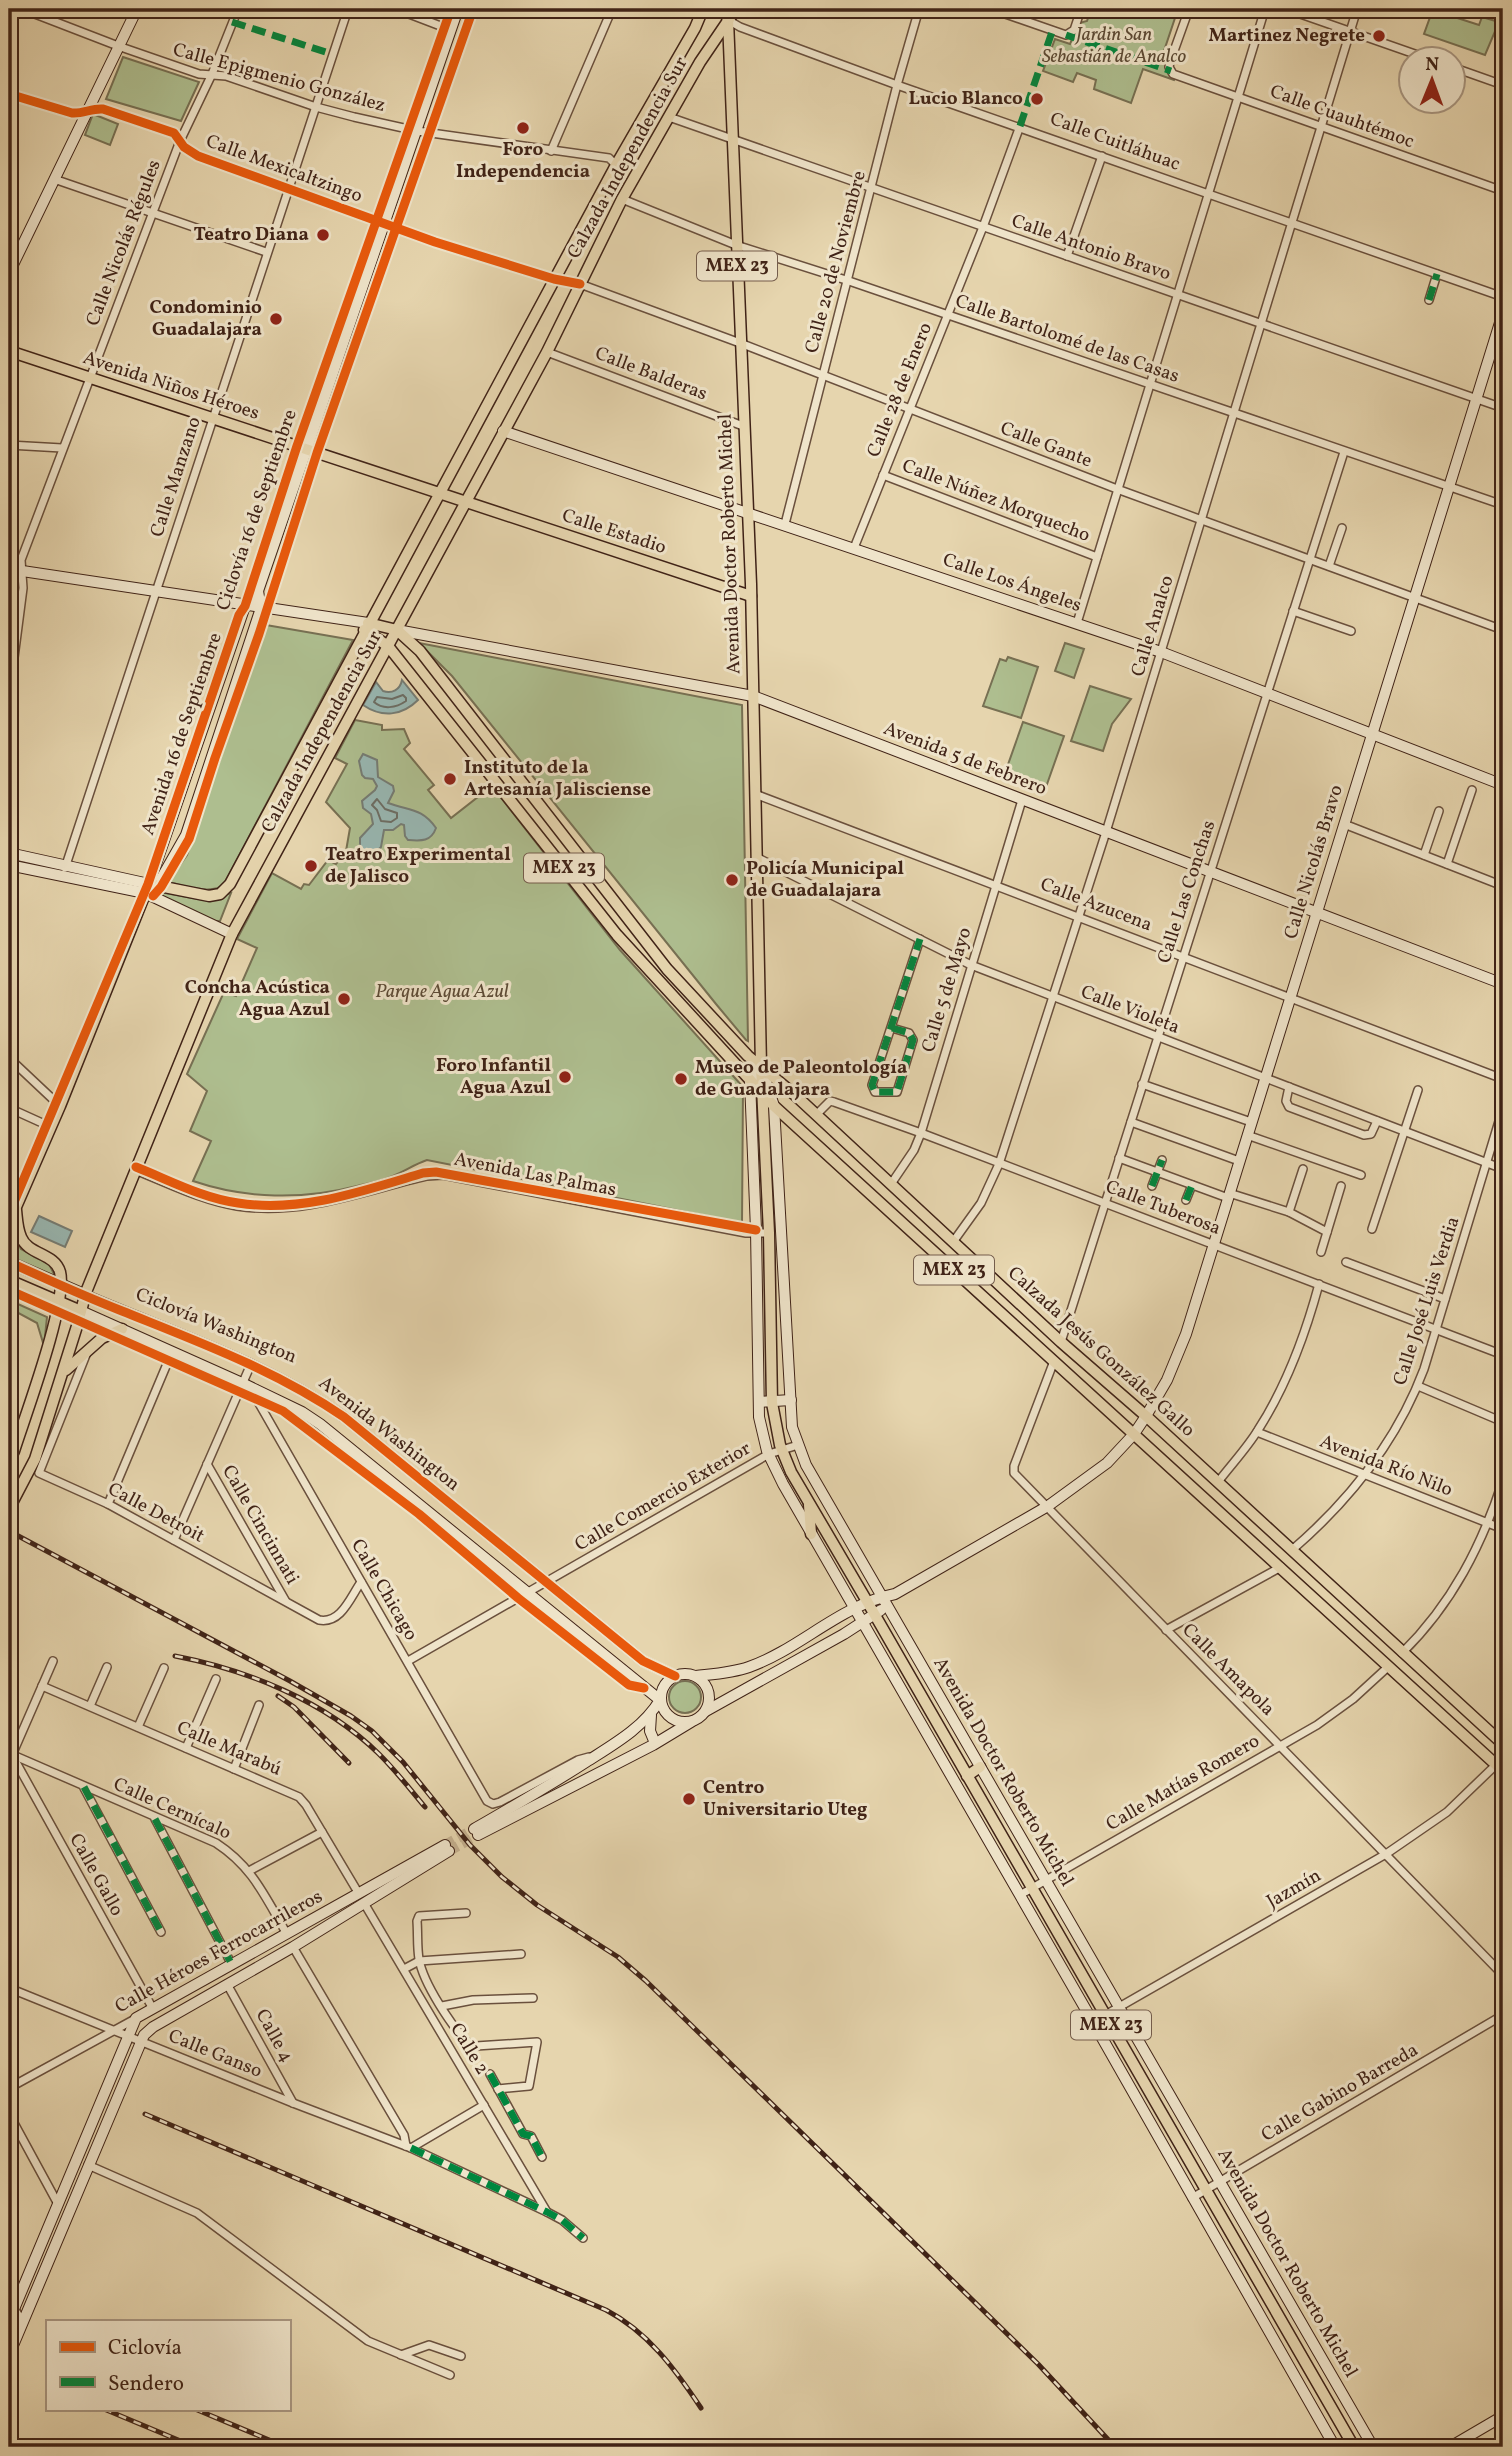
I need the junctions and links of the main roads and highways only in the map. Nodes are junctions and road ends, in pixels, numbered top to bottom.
1 (137, 9) edge
2 (458, 9) edge
3 (703, 9) edge
4 (724, 9) edge
5 (736, 9) edge
6 (728, 20) junction
7 (9, 273) edge
8 (1503, 313) edge
9 (9, 351) edge
10 (503, 431) junction
11 (307, 449) junction
12 (441, 494) junction
13 (465, 501) junction
14 (747, 511) junction
15 (9, 569) edge
16 (258, 591) junction
17 (751, 596) junction
18 (245, 606) junction
19 (261, 608) junction
20 (366, 626) junction
21 (397, 630) junction
22 (388, 646) junction
23 (753, 696) junction
24 (1372, 734) junction
25 (1503, 785) edge
26 (9, 853) edge
27 (9, 865) edge
28 (150, 888) junction
29 (1317, 912) junction
30 (232, 934) junction
31 (1503, 984) edge
32 (761, 1066) junction
33 (750, 1081) junction
34 (762, 1094) junction
35 (774, 1106) junction
36 (16, 1207) junction
37 (9, 1223) edge
38 (9, 1262) edge
39 (785, 1273) junction
40 (770, 1274) junction
41 (9, 1280) edge
42 (60, 1285) junction
43 (85, 1295) junction
44 (58, 1302) junction
45 (81, 1311) junction
46 (122, 1329) junction
47 (789, 1371) junction
48 (64, 1372) junction
49 (759, 1372) junction
50 (771, 1373) junction
51 (791, 1400) junction
52 (758, 1402) junction
53 (772, 1403) junction
54 (1146, 1416) junction
55 (1134, 1434) junction
56 (9, 1461) edge
57 (811, 1474) junction
58 (797, 1482) junction
59 (820, 1490) junction
60 (808, 1500) junction
61 (11, 1505) dead end
62 (811, 1534) junction
63 (852, 1546) junction
64 (839, 1554) junction
65 (864, 1567) junction
66 (852, 1574) junction
67 (884, 1601) junction
68 (869, 1603) junction
69 (855, 1609) junction
70 (875, 1614) junction
71 (862, 1622) junction
72 (898, 1626) junction
73 (886, 1633) junction
74 (675, 1676) junction
75 (696, 1676) junction
76 (660, 1700) junction
77 (706, 1710) junction
78 (651, 1714) junction
79 (691, 1722) junction
80 (655, 1743) junction
81 (1503, 1744) edge
82 (1501, 1765) edge
83 (981, 1768) junction
84 (967, 1776) junction
85 (447, 1848) tunnel mouth
86 (361, 1898) junction
87 (11, 2305) edge
88 (9, 2321) edge
89 (9, 2355) edge
90 (1503, 2416) edge
91 (1503, 2443) edge
92 (1335, 2447) edge
93 (1354, 2447) edge
94 (1373, 2447) edge
95 (1450, 2447) edge
96 (1495, 2447) edge

1 - 7 main road
2 - 11 main road, Avenida 16 de Septiembre
3 - 12 main road, Calzada Independencia Sur
4 - 6 main road
5 - 6 main road, Calzada Independencia Sur
6 - 10 main road, Calzada Independencia Sur
6 - 14 main road, Avenida Doctor Roberto Michel / MEX 23
8 - 24 main road, Calle Nicolás Bravo
9 - 11 main road, Avenida Niños Héroes
10 - 13 main road, Calzada Independencia Sur
10 - 14 main road, Calle Los Ángeles
11 - 12 main road, Avenida Niños Héroes
11 - 16 main road, Avenida 16 de Septiembre
12 - 13 main road, Calle Estadio
12 - 20 main road, Calzada Independencia Sur
13 - 17 main road, Calle Estadio
13 - 21 main road, Calzada Independencia Sur
14 - 17 main road, Avenida Doctor Roberto Michel / MEX 23
14 - 24 main road, Calle Los Ángeles
15 - 18 main road
16 - 18 main road, Avenida 16 de Septiembre
16 - 19 main road, Avenida 16 de Septiembre
17 - 23 main road, Avenida Doctor Roberto Michel / MEX 23
18 - 19 main road
18 - 28 main road, Avenida 16 de Septiembre
19 - 20 main road
19 - 28 main road, Avenida 16 de Septiembre
20 - 21 main road, MEX 23
20 - 22 main road, MEX 23
20 - 28 main road, Calzada Independencia Sur
21 - 22 main road, Calzada Independencia Sur
21 - 23 main road, Avenida 5 de Febrero
21 - 32 main road, Calzada Jesús González Gallo / MEX 23
22 - 30 main road, Calzada Independencia Sur
22 - 33 main road, MEX 23
23 - 29 main road, Avenida 5 de Febrero
23 - 32 main road, Avenida Doctor Roberto Michel / MEX 23
24 - 25 main road, Calle Los Ángeles
24 - 29 main road, Calle Nicolás Bravo
26 - 28 main road
27 - 28 main road
28 - 30 main road
28 - 36 main road, Avenida 16 de Septiembre
29 - 31 main road, Avenida 5 de Febrero
29 - 54 main road, Calle Nicolás Bravo
30 - 43 main road, Calzada Independencia Sur
32 - 33 main road
32 - 34 main road, Avenida Doctor Roberto Michel / MEX 23
32 - 35 main road, Avenida Doctor Roberto Michel
32 - 54 main road, Calzada Jesús González Gallo / MEX 23
33 - 34 main road, MEX 23
33 - 49 main road
34 - 35 main road, MEX 23
34 - 40 main road, Avenida Doctor Roberto Michel / MEX 23
35 - 39 main road, Avenida Doctor Roberto Michel
35 - 55 main road, Calzada Jesús González Gallo / MEX 23
36 - 37 main road, Avenida 16 de Septiembre
36 - 42 main road
38 - 42 main road, Avenida Washington
39 - 40 main road
39 - 47 main road, Avenida Doctor Roberto Michel
40 - 50 main road, Avenida Doctor Roberto Michel / MEX 23
41 - 44 main road, Avenida Washington
42 - 43 main road, Avenida Washington
42 - 44 main road
43 - 45 main road, Calzada Independencia Sur
43 - 74 main road, Avenida Washington
44 - 45 main road, Avenida Washington
44 - 56 main road
45 - 46 main road, Avenida Washington
45 - 48 main road, Calzada Independencia Sur
46 - 48 main road
46 - 76 main road, Avenida Washington
47 - 50 main road
47 - 51 main road, Avenida Doctor Roberto Michel
48 - 61 main road, Calzada Independencia Sur
49 - 50 main road
49 - 52 main road
50 - 53 main road, Avenida Doctor Roberto Michel / MEX 23
51 - 53 main road
51 - 57 main road, Avenida Doctor Roberto Michel
52 - 53 main road
52 - 62 main road
53 - 58 main road, Avenida Doctor Roberto Michel / MEX 23
54 - 55 main road
54 - 81 main road, Calzada Jesús González Gallo / MEX 23
55 - 67 main road
55 - 82 main road, Calzada Jesús González Gallo / MEX 23
57 - 58 main road
57 - 59 main road, Avenida Doctor Roberto Michel
58 - 60 main road, Avenida Doctor Roberto Michel / MEX 23
59 - 60 main road
59 - 63 main road, Avenida Doctor Roberto Michel
60 - 62 main road
60 - 64 main road, Avenida Doctor Roberto Michel / MEX 23
62 - 69 main road
63 - 64 main road
63 - 65 main road, Avenida Doctor Roberto Michel
64 - 66 main road, Avenida Doctor Roberto Michel / MEX 23
65 - 66 main road
65 - 67 main road, Avenida Doctor Roberto Michel
66 - 68 main road, Avenida Doctor Roberto Michel / MEX 23
67 - 68 main road
67 - 70 main road
67 - 72 main road, Avenida Doctor Roberto Michel
68 - 69 main road
68 - 70 main road, Avenida Doctor Roberto Michel / MEX 23
69 - 71 main road
69 - 75 main road
70 - 71 main road
70 - 73 main road, Avenida Doctor Roberto Michel / MEX 23
71 - 77 main road
71 - 92 main road
72 - 73 main road
72 - 83 main road, Avenida Doctor Roberto Michel
73 - 84 main road, Avenida Doctor Roberto Michel / MEX 23
74 - 75 main road
74 - 76 main road
75 - 77 main road
76 - 78 main road
76 - 79 main road
77 - 79 main road
78 - 80 main road
78 - 80 main road
79 - 80 main road
83 - 84 main road
83 - 94 main road, Avenida Doctor Roberto Michel
84 - 93 main road, Avenida Doctor Roberto Michel / MEX 23
85 - 86 main road, Calle Héroes Ferrocarrileros
86 - 87 main road, Calle Héroes Ferrocarrileros
86 - 89 main road, Calle Héroes Ferrocarrileros
87 - 88 main road
90 - 95 main road
91 - 96 main road

